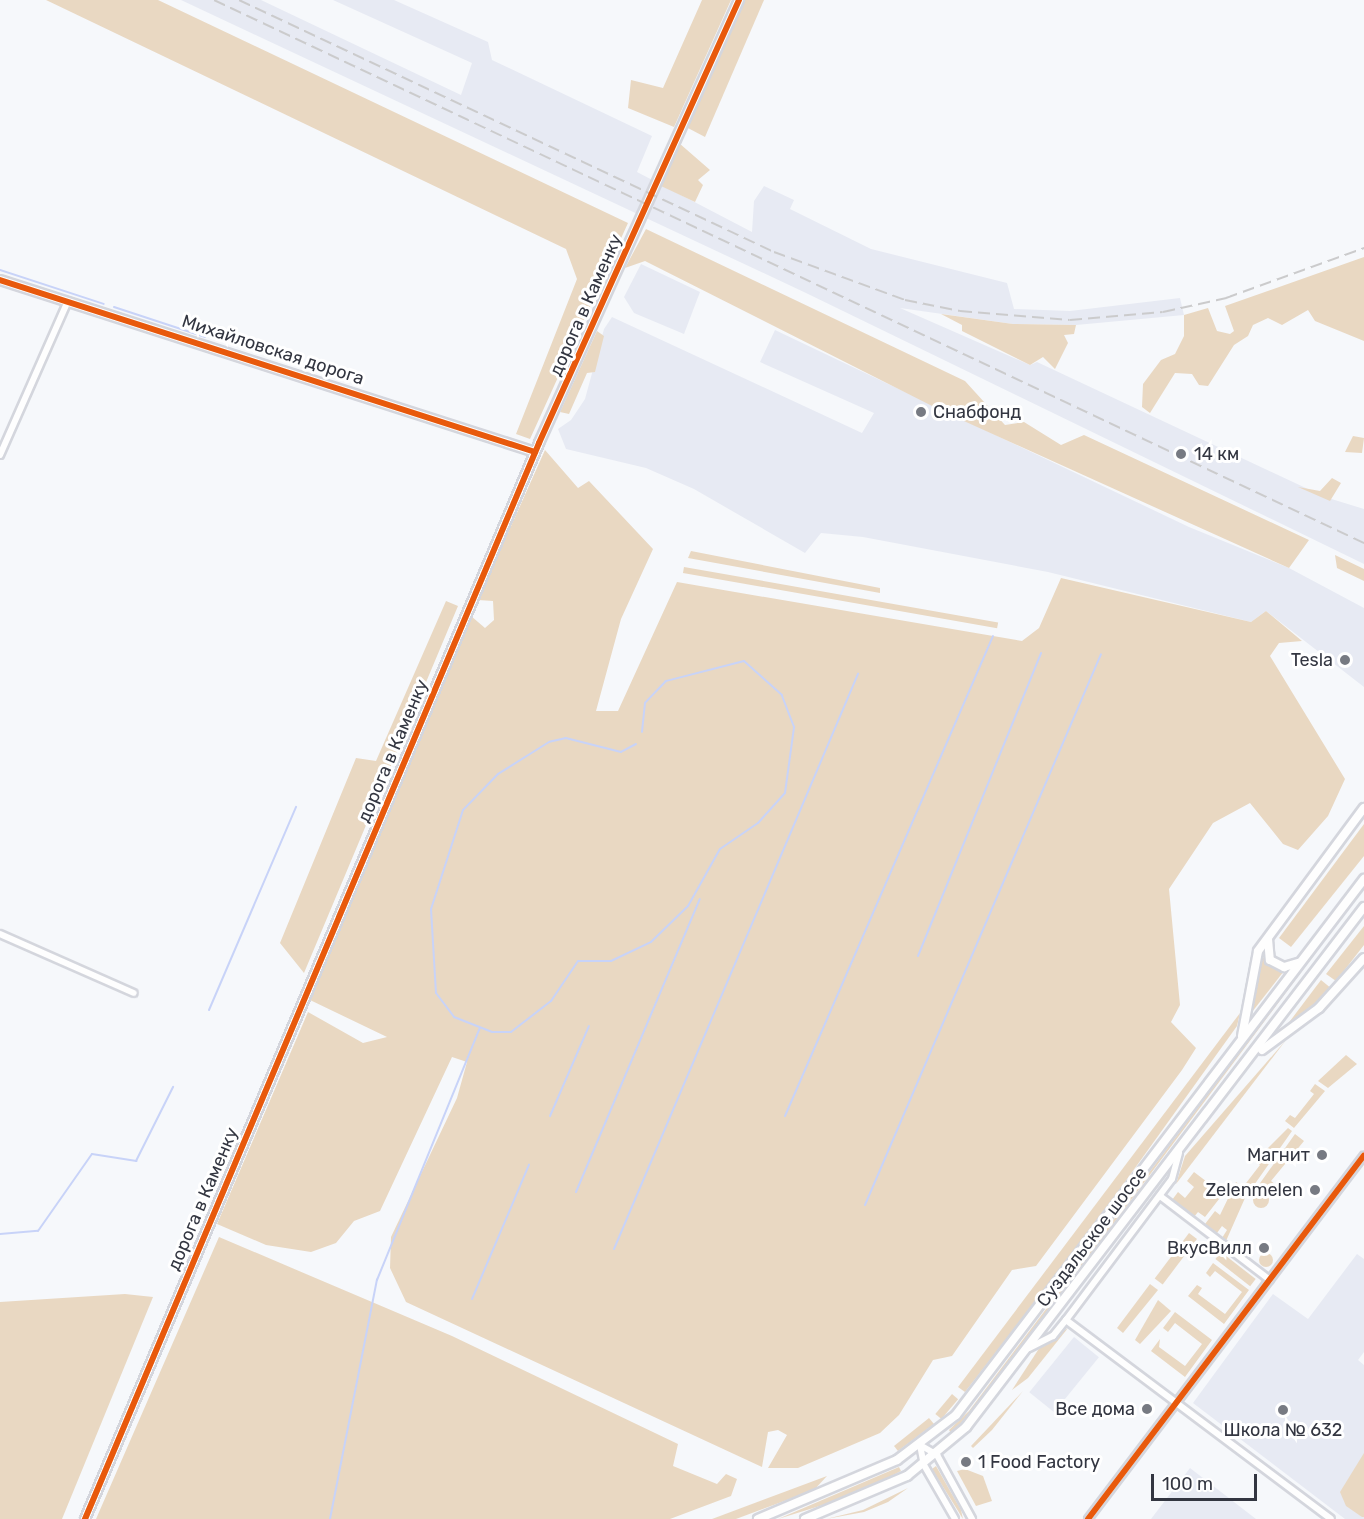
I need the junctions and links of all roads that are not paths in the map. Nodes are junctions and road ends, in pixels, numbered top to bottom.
1 (739, 0) edge
2 (0, 280) edge
3 (68, 301) junction
4 (535, 452) junction
5 (0, 455) edge
6 (1364, 808) edge
7 (1364, 879) edge
8 (1364, 907) edge
9 (0, 934) edge
10 (1269, 935) junction
11 (1364, 958) edge
12 (1301, 961) junction
13 (134, 993) dead end
14 (1241, 1039) junction
15 (1254, 1056) junction
16 (1179, 1153) junction
17 (1364, 1156) edge
18 (1160, 1196) junction
19 (1270, 1280) junction
20 (1066, 1320) junction
21 (1029, 1348) junction
22 (1176, 1403) junction
23 (920, 1444) junction
24 (938, 1455) junction
25 (924, 1465) junction
26 (86, 1519) edge
27 (758, 1519) edge
28 (805, 1519) edge
29 (955, 1519) edge
30 (972, 1519) edge
31 (1088, 1519) edge
32 (1331, 1519) edge

1 - 4 main road, дорога в Каменку
2 - 3 main road, Михайловская дорога
3 - 4 main road, Михайловская дорога
3 - 5 street
4 - 26 main road, дорога в Каменку
6 - 10 main road
7 - 12 main road, Суздальское шоссе
8 - 15 main road, Суздальское шоссе
9 - 13 street
10 - 12 main road
10 - 14 main road
11 - 15 main road
12 - 14 main road, Суздальское шоссе
14 - 23 main road, Суздальское шоссе
15 - 16 main road, Суздальское шоссе
16 - 18 street
16 - 21 main road, Суздальское шоссе
17 - 19 street
18 - 19 street
18 - 20 street
19 - 22 street
20 - 21 street
20 - 22 street
21 - 24 main road, Суздальское шоссе
22 - 31 street
22 - 32 street
23 - 24 street
23 - 25 street
23 - 27 main road, Суздальское шоссе
24 - 25 main road, Суздальское шоссе
24 - 30 street
25 - 28 main road, Суздальское шоссе
25 - 29 street

